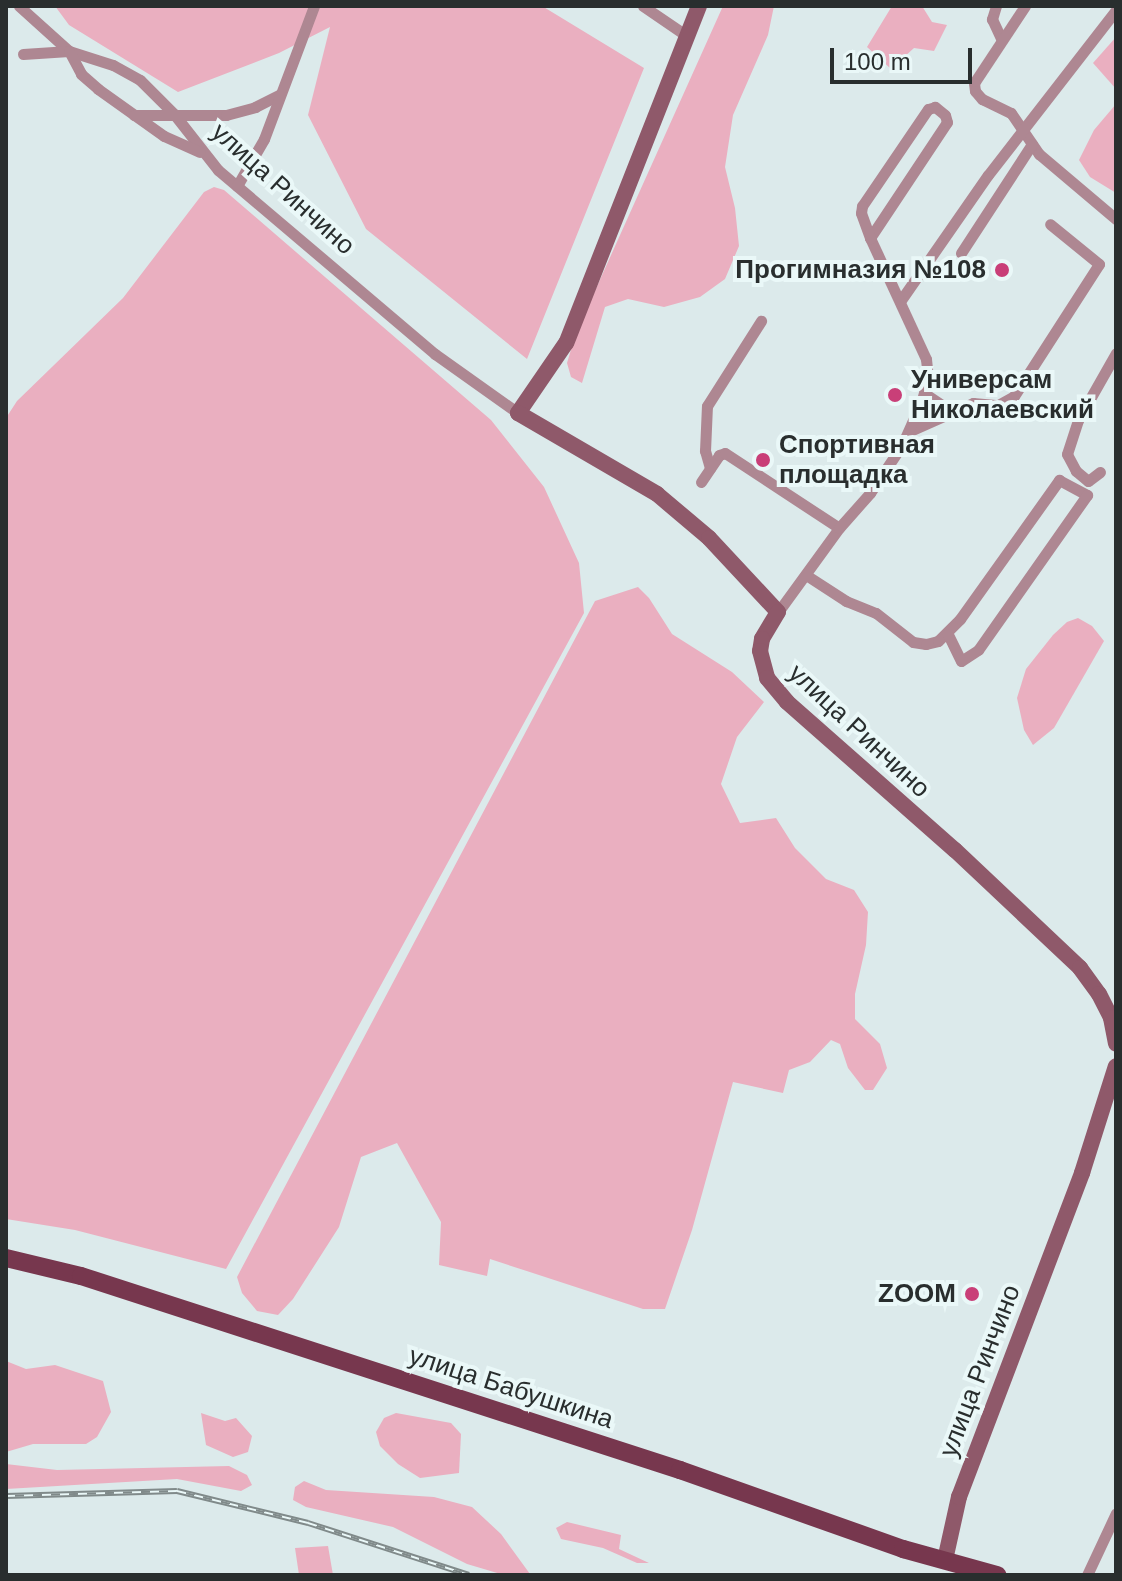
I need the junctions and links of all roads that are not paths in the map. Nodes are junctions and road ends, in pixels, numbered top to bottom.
1 (19, 6) edge
2 (314, 6) edge
3 (643, 6) edge
4 (699, 6) edge
5 (996, 6) edge
6 (1025, 6) edge
7 (1116, 10) edge
8 (687, 36) junction
9 (1002, 40) junction
10 (69, 51) junction
11 (23, 54) dead end
12 (280, 94) junction
13 (174, 114) junction
14 (134, 115) junction
15 (1023, 132) junction
16 (1032, 144) junction
17 (201, 152) junction
18 (237, 186) junction
19 (1116, 219) edge
20 (1050, 224) dead end
21 (870, 238) junction
22 (961, 253) dead end
23 (901, 300) junction
24 (761, 321) dead end
25 (1116, 353) edge
26 (924, 393) junction
27 (518, 413) junction
28 (954, 413) junction
29 (910, 431) junction
30 (710, 468) junction
31 (1100, 472) dead end
32 (701, 482) dead end
33 (839, 528) junction
34 (806, 575) junction
35 (778, 612) junction
36 (948, 634) junction
37 (1113, 1017) edge
38 (1116, 1044) edge
39 (1116, 1066) edge
40 (6, 1258) edge
41 (1116, 1513) edge
42 (945, 1560) junction
43 (997, 1575) edge
44 (1087, 1575) edge

1 - 10 street, улица Ринчино
2 - 12 street
3 - 8 street
4 - 8 street
5 - 9 street
6 - 9 street
7 - 15 street
8 - 27 street
9 - 15 street
10 - 11 street
10 - 13 street, улица Ринчино
10 - 14 street
12 - 13 street
12 - 18 street
13 - 14 street
13 - 17 street, улица Ринчино
14 - 17 street
15 - 16 street
15 - 23 street
16 - 19 street
16 - 22 street
17 - 18 street, улица Ринчино
18 - 27 street, улица Ринчино
20 - 28 street
21 - 21 street
21 - 23 street
23 - 26 street
24 - 30 street
25 - 31 street
26 - 28 street
26 - 29 street
27 - 35 street, улица Ринчино
28 - 29 street
29 - 33 street
30 - 32 street
30 - 33 street
33 - 34 street
34 - 35 street
34 - 36 street
35 - 37 street, улица Ринчино
36 - 36 street
37 - 38 street, улица Ринчино
39 - 42 street, улица Ринчино
40 - 42 main road, улица Бабушкина
41 - 44 street
42 - 43 main road, улица Бабушкина

